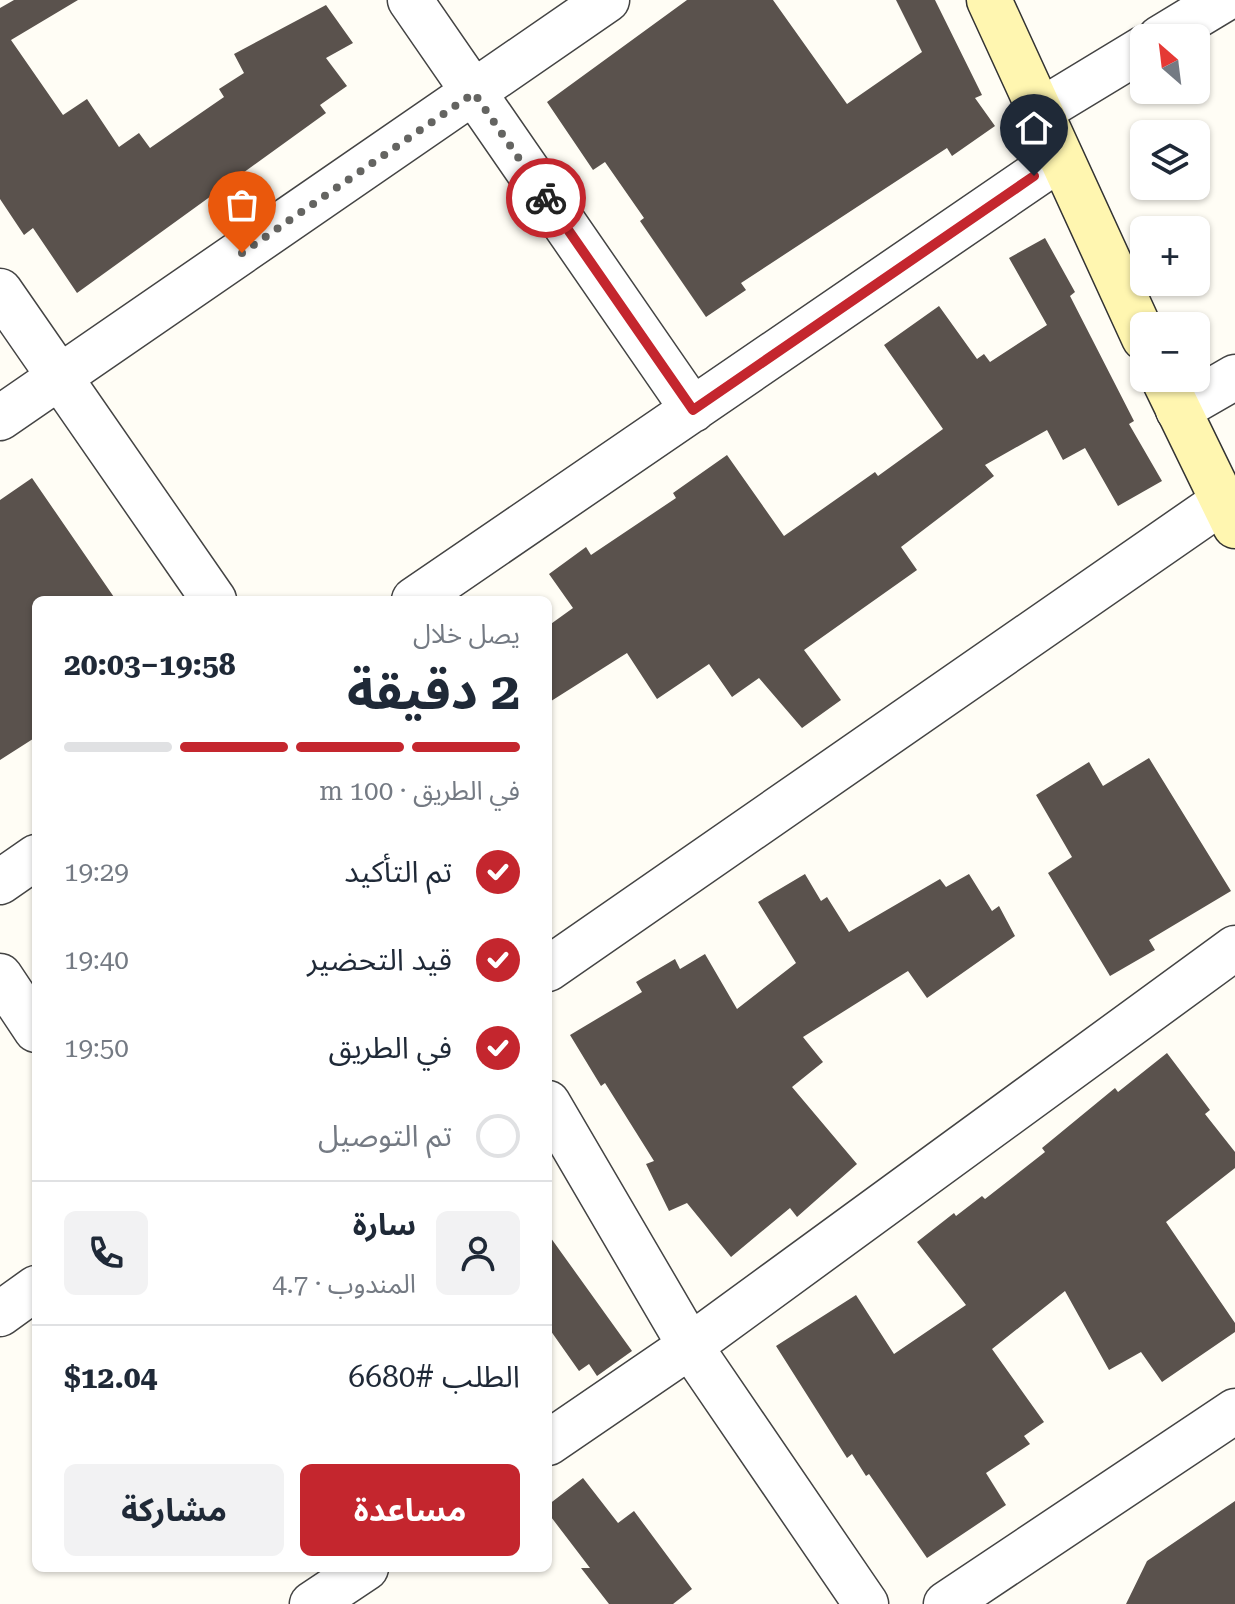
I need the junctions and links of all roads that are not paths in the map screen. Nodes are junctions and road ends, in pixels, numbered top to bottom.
1 (410, 0) edge
2 (607, 0) edge
3 (989, 0) edge
4 (1223, 0) edge
5 (1183, 24) edge
6 (1130, 56) edge
7 (474, 93) junction
8 (1040, 111) junction
9 (1060, 158) junction
10 (0, 291) edge
11 (1132, 312) edge
12 (62, 377) junction
13 (1235, 377) edge
14 (1170, 394) edge
15 (693, 410) junction
16 (0, 418) edge
17 (1229, 514) edge
18 (211, 596) edge
19 (420, 596) edge
20 (32, 860) edge
21 (0, 882) edge
22 (1235, 948) edge
23 (552, 966) edge
24 (0, 976) edge
25 (32, 1024) edge
26 (552, 1110) edge
27 (32, 1291) edge
28 (0, 1314) edge
29 (690, 1346) junction
30 (1235, 1411) edge
31 (552, 1440) edge
32 (360, 1572) edge
33 (312, 1604) edge
34 (866, 1604) edge
35 (946, 1604) edge

1 - 7 street
2 - 7 street
3 - 8 street
4 - 5 street
6 - 8 street
7 - 12 street
7 - 15 street
8 - 9 street
9 - 11 street
9 - 15 street
10 - 12 street
12 - 16 street
12 - 18 street
13 - 14 street
14 - 17 street
15 - 19 street
17 - 23 street
20 - 21 street
22 - 29 street
24 - 25 street
26 - 29 street
27 - 28 street
29 - 31 street
29 - 34 street
30 - 35 street
32 - 33 street

